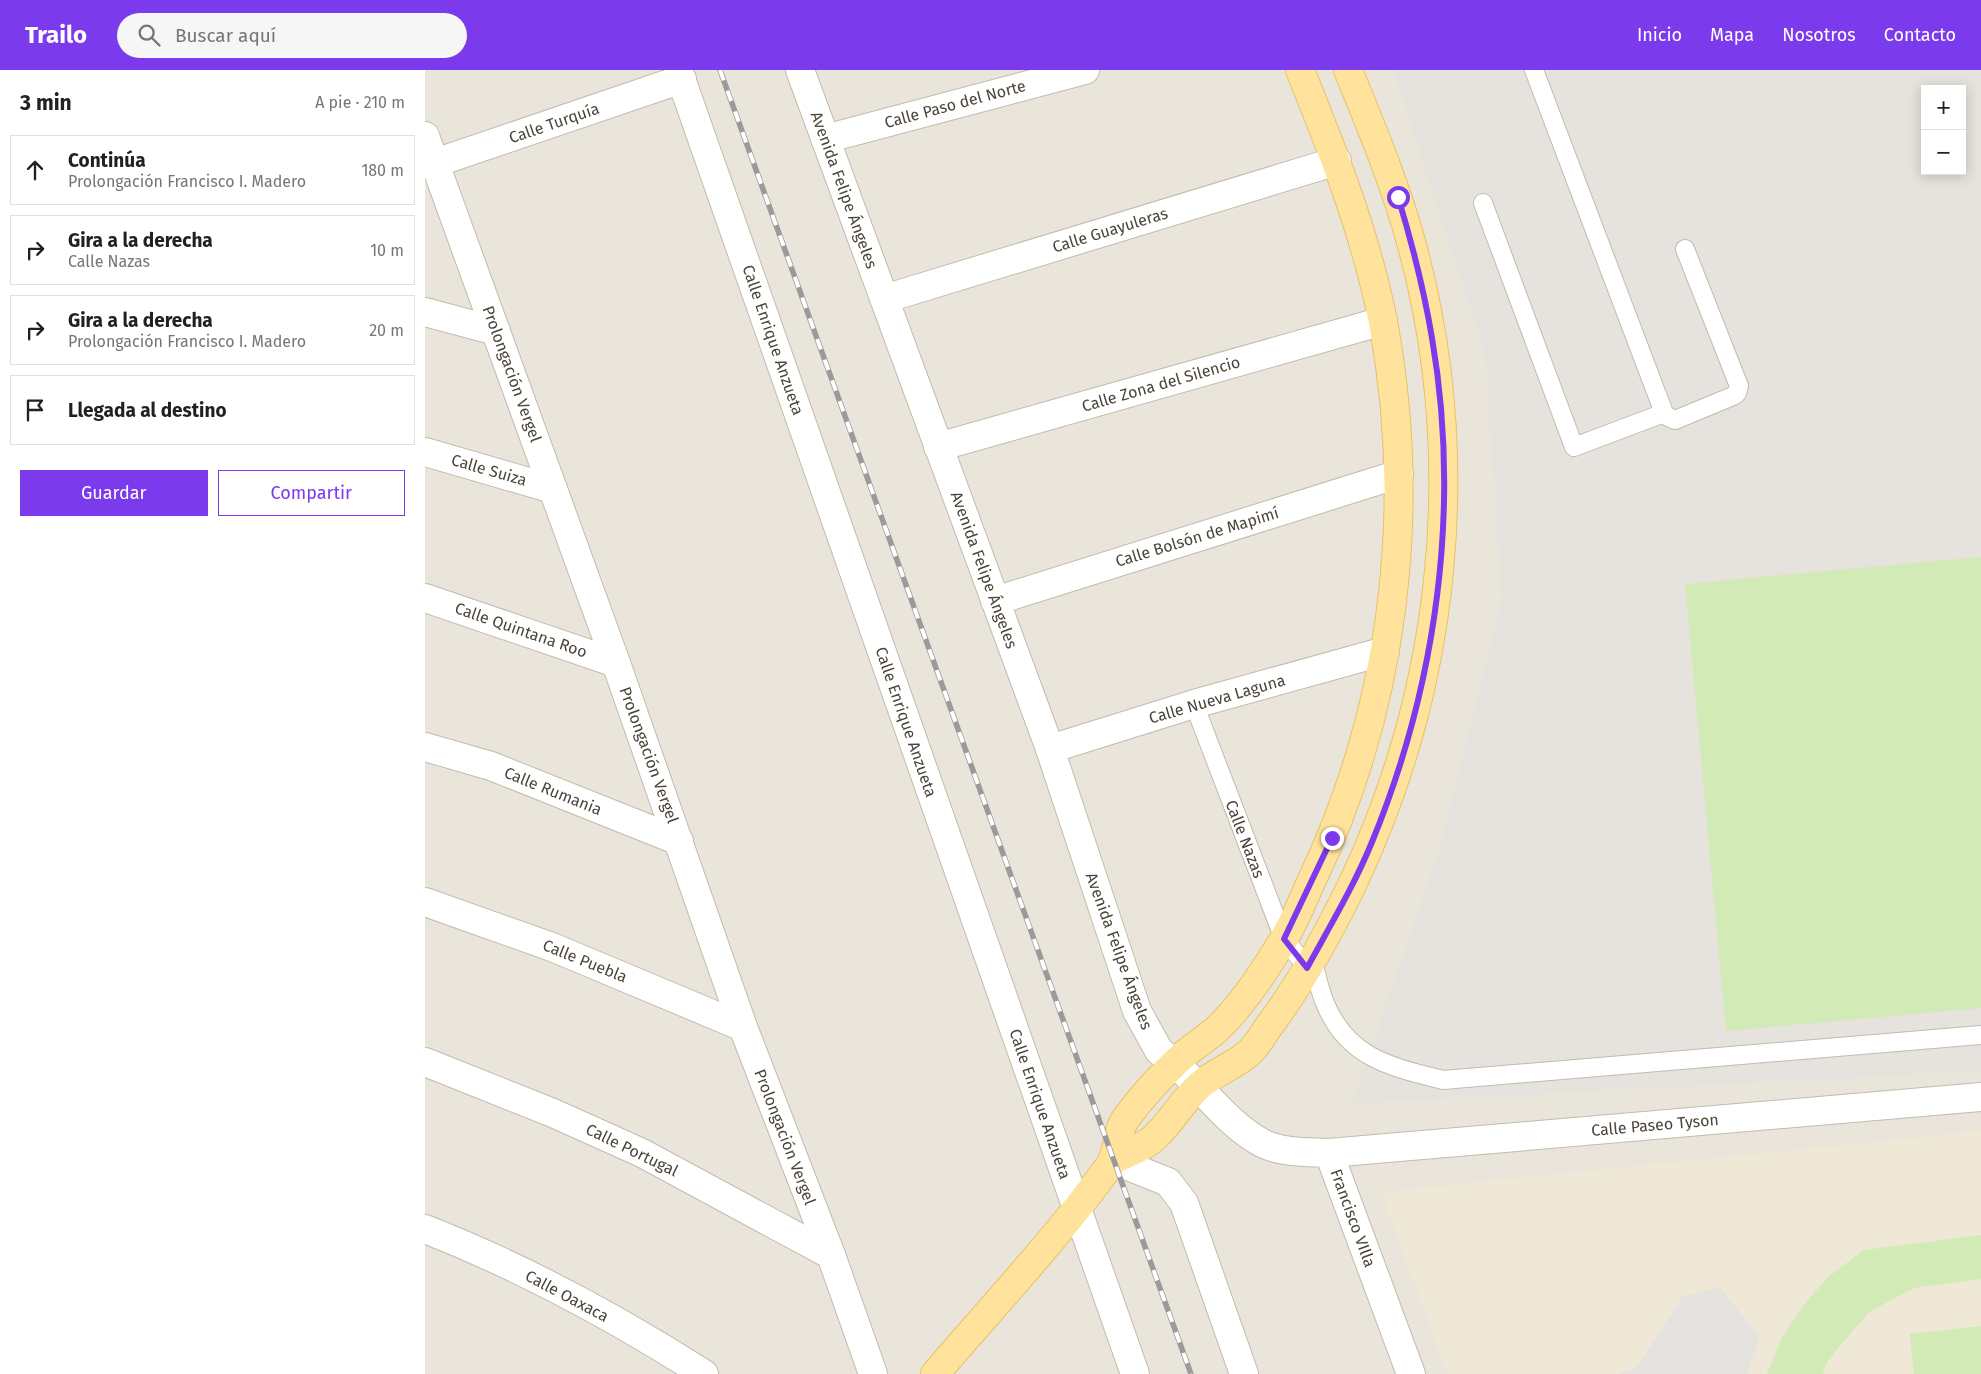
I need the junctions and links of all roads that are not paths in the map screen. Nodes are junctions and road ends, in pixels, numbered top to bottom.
1 (800, 70) edge
2 (1085, 70) edge
3 (1301, 70) edge
4 (1349, 70) edge
5 (1534, 70) edge
6 (680, 74) edge
7 (425, 136) edge
8 (825, 139) junction
9 (1337, 161) junction
10 (430, 162) edge
11 (1483, 204) dead end
12 (1685, 249) dead end
13 (884, 299) junction
14 (425, 312) edge
15 (1383, 322) junction
16 (497, 332) junction
17 (1664, 413) junction
18 (939, 447) junction
19 (425, 452) edge
20 (1399, 474) junction
21 (553, 489) junction
22 (425, 598) edge
23 (995, 600) junction
24 (1385, 651) junction
25 (616, 663) junction
26 (1194, 704) junction
27 (425, 747) edge
28 (1050, 749) junction
29 (679, 842) junction
30 (425, 902) edge
31 (1284, 939) junction
32 (1310, 963) junction
33 (743, 1027) junction
34 (1981, 1035) edge
35 (425, 1062) edge
36 (1175, 1063) junction
37 (1199, 1085) junction
38 (1981, 1097) edge
39 (1329, 1153) junction
40 (1113, 1160) junction
41 (1076, 1208) junction
42 (425, 1229) edge
43 (831, 1255) junction
44 (704, 1374) edge
45 (873, 1374) edge
46 (935, 1374) edge
47 (1135, 1374) edge
48 (1244, 1374) edge
49 (1411, 1374) edge

1 - 8 street, Avenida Felipe Ángeles
2 - 8 street, Calle Paso del Norte
3 - 9 main road
4 - 32 main road
5 - 17 lane
6 - 10 street, Calle Turquía
6 - 41 street, Calle Enrique Anzueta
7 - 10 street, Prolongación Vergel
8 - 13 street, Avenida Felipe Ángeles
9 - 13 street, Calle Guayuleras
9 - 15 main road
10 - 16 street, Prolongación Vergel
11 - 17 lane
12 - 17 lane
13 - 18 street, Avenida Felipe Ángeles
14 - 16 street
15 - 18 street, Calle Zona del Silencio
15 - 20 main road
16 - 21 street, Prolongación Vergel
18 - 23 street, Avenida Felipe Ángeles
19 - 21 street, Calle Suiza
20 - 23 street, Calle Bolsón de Mapimí
20 - 24 main road
21 - 25 street, Prolongación Vergel
22 - 25 street, Calle Quintana Roo
23 - 28 street, Avenida Felipe Ángeles
24 - 26 street, Calle Nueva Laguna
24 - 31 main road
25 - 29 street, Prolongación Vergel
26 - 28 street, Calle Nueva Laguna
26 - 31 lane, Calle Nazas
27 - 29 street, Calle Rumania
28 - 36 street, Avenida Felipe Ángeles
29 - 33 street, Prolongación Vergel
30 - 33 street, Calle Puebla
31 - 32 lane, Calle Nazas
31 - 36 main road
32 - 34 lane
32 - 37 main road
33 - 43 street, Prolongación Vergel
35 - 43 street, Calle Portugal
36 - 37 street, Francisco VIlla
36 - 40 main road
37 - 39 street, Francisco VIlla
37 - 40 main road
38 - 39 street, Calle Paseo Tyson
39 - 49 street, Francisco VIlla
40 - 41 main road
40 - 48 street
41 - 46 main road
41 - 47 street, Calle Enrique Anzueta
42 - 44 street, Calle Oaxaca
43 - 45 street, Prolongación Vergel

